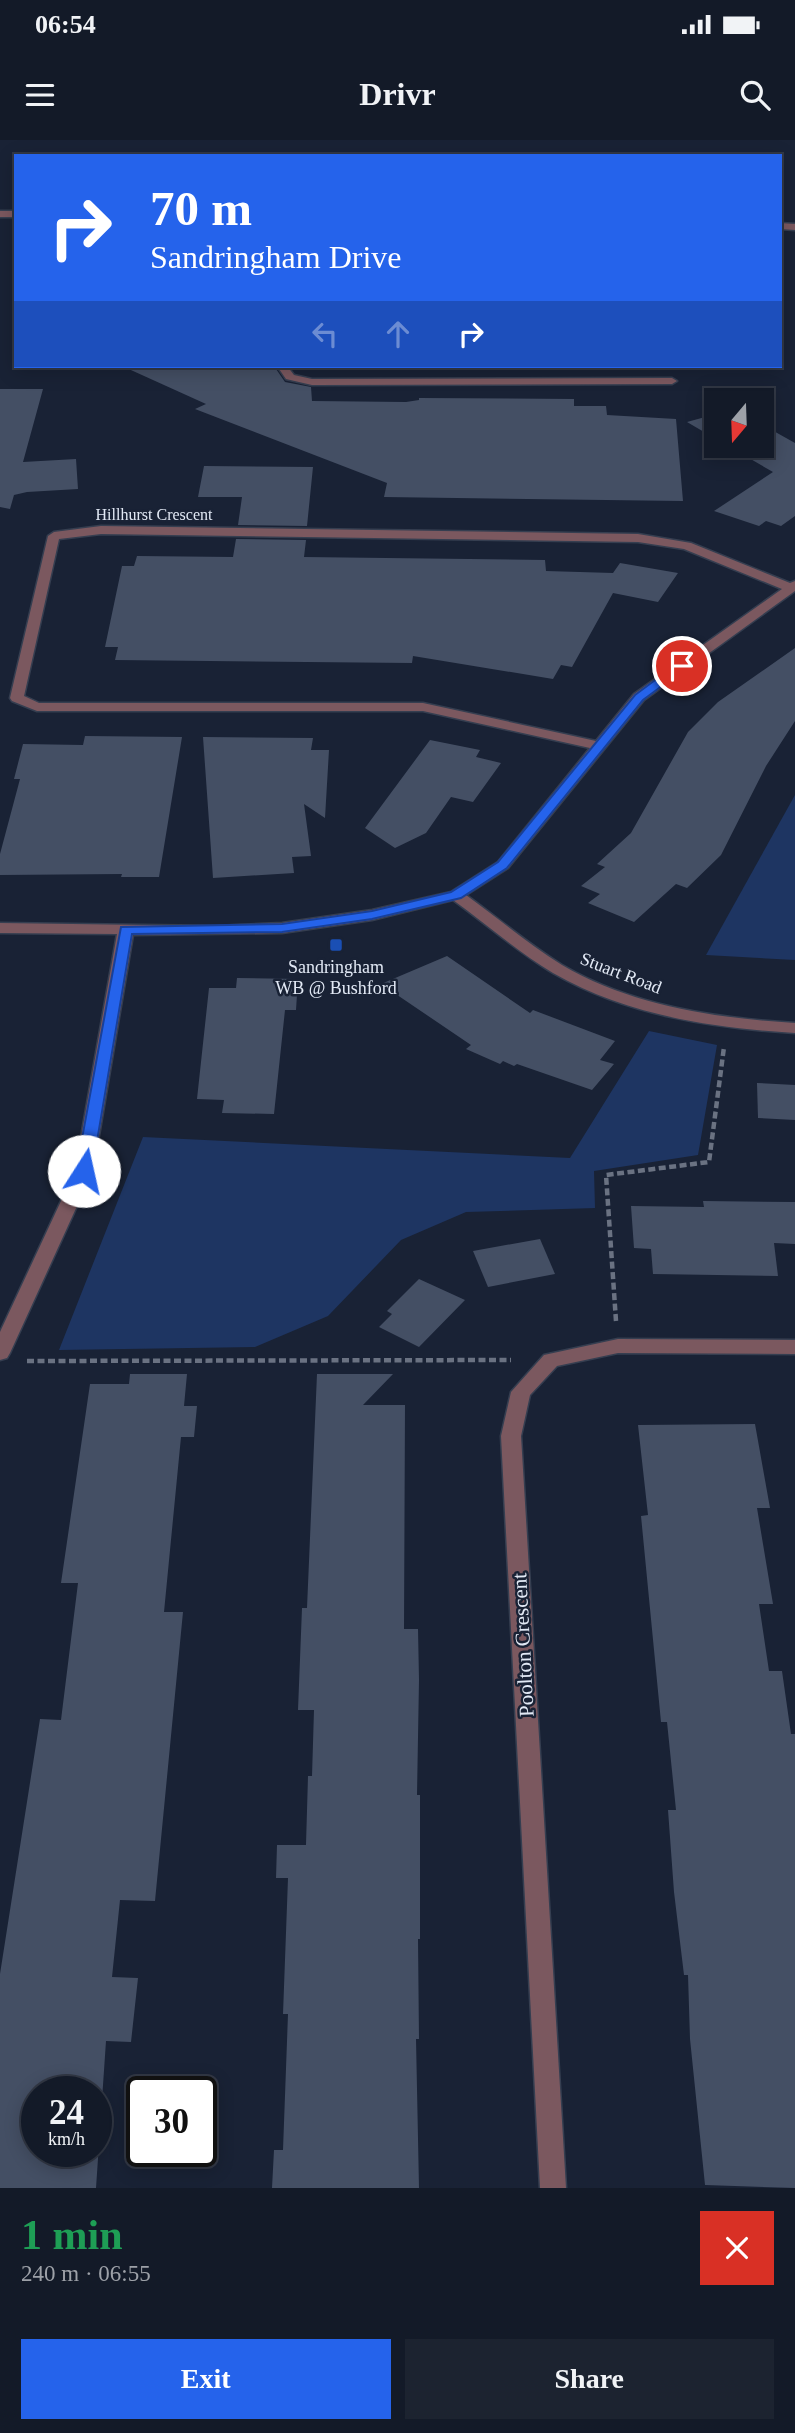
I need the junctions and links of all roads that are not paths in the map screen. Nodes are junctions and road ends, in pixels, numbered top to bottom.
1 (283, 368) edge
2 (672, 382) dead end
3 (793, 587) edge
4 (600, 746) junction
5 (456, 895) junction
6 (0, 928) edge
7 (126, 930) junction
8 (795, 1028) edge
9 (795, 1347) edge
10 (0, 1353) edge
11 (553, 2188) edge

1 - 2 street
3 - 4 street
3 - 4 street, Hillhurst Crescent
4 - 5 street
5 - 7 street
5 - 8 street, Stuart Road
6 - 7 street
7 - 10 street
9 - 11 street, Poolton Crescent

